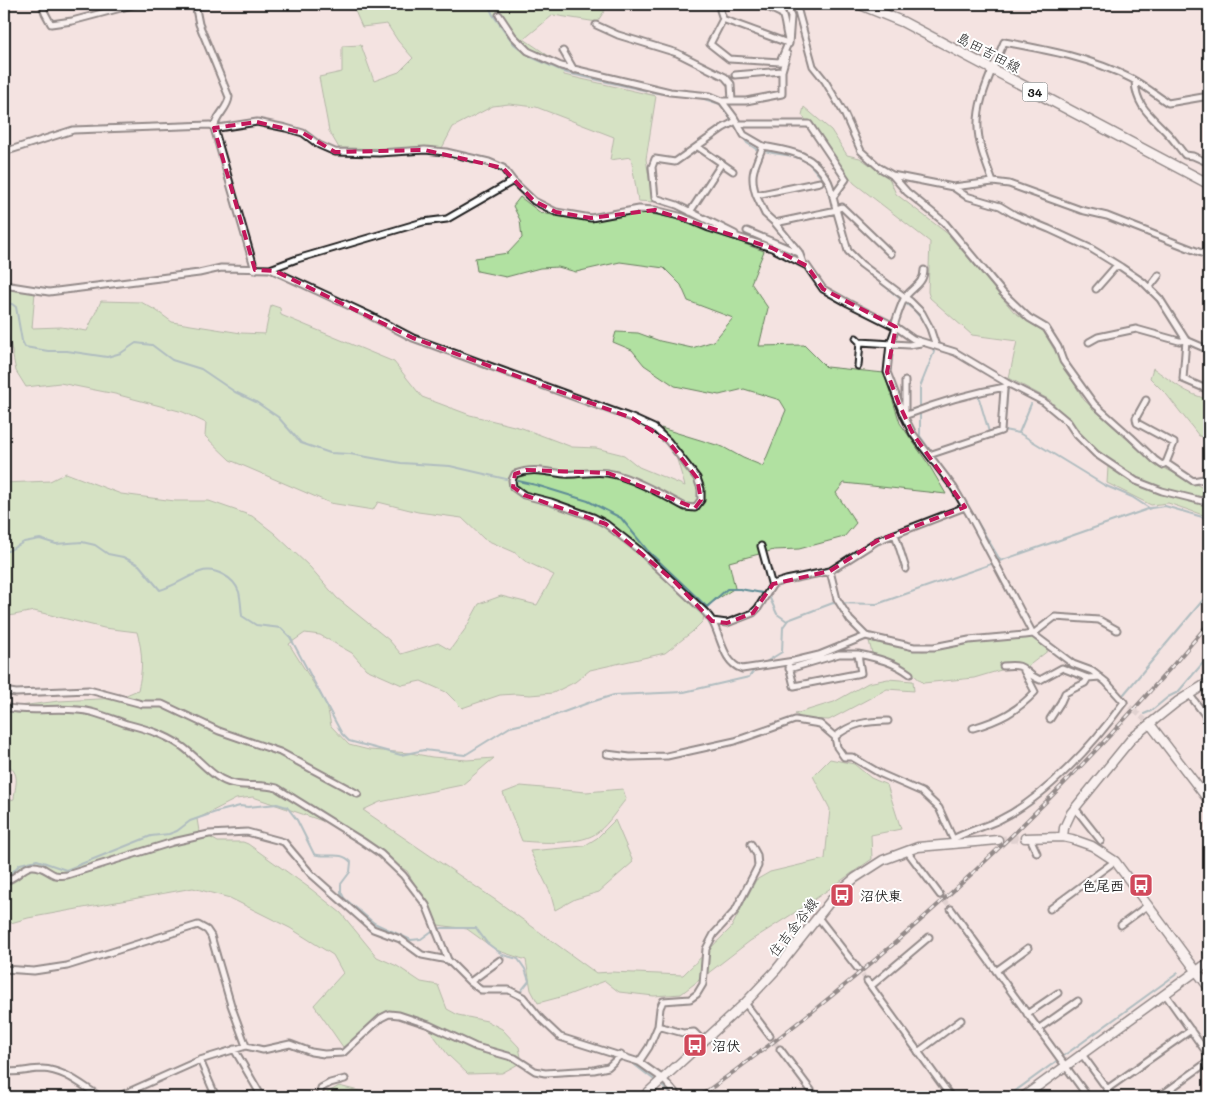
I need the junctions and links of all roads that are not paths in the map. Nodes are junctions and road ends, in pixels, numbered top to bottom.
1 (42, 4) edge
2 (136, 4) edge
3 (194, 4) edge
4 (761, 4) edge
5 (787, 4) edge
6 (793, 4) edge
7 (859, 4) edge
8 (720, 10) dead end
9 (499, 15) dead end
10 (723, 19) junction
11 (596, 25) dead end
12 (789, 41) junction
13 (564, 51) dead end
14 (993, 69) junction
15 (574, 70) junction
16 (782, 71) junction
17 (735, 75) dead end
18 (1135, 81) junction
19 (1209, 96) edge
20 (732, 101) junction
21 (722, 102) junction
22 (737, 122) junction
23 (214, 128) junction
24 (698, 147) junction
25 (763, 147) junction
26 (4, 152) edge
27 (1185, 155) junction
28 (1209, 163) edge
29 (722, 164) junction
30 (1179, 169) junction
31 (733, 171) dead end
32 (892, 175) junction
33 (513, 181) junction
34 (820, 182) dead end
35 (993, 182) junction
36 (1209, 184) edge
37 (954, 187) junction
38 (756, 195) junction
39 (833, 197) junction
40 (836, 210) junction
41 (690, 212) junction
42 (775, 223) junction
43 (747, 231) dead end
44 (736, 236) junction
45 (800, 254) junction
46 (891, 254) dead end
47 (1209, 256) edge
48 (803, 264) junction
49 (1117, 265) junction
50 (270, 269) junction
51 (254, 270) junction
52 (924, 270) dead end
53 (1159, 275) dead end
54 (4, 285) edge
55 (1149, 288) junction
56 (1096, 289) dead end
57 (905, 298) junction
58 (895, 327) junction
59 (1186, 340) junction
60 (1089, 342) dead end
61 (926, 343) junction
62 (890, 344) junction
63 (936, 346) junction
64 (1209, 350) edge
65 (858, 366) dead end
66 (905, 381) dead end
67 (1006, 385) junction
68 (1204, 388) dead end
69 (1146, 400) dead end
70 (905, 416) junction
71 (929, 455) junction
72 (1166, 464) junction
73 (1209, 478) edge
74 (1209, 496) edge
75 (965, 507) junction
76 (895, 534) junction
77 (761, 546) dead end
78 (906, 568) dead end
79 (830, 571) junction
80 (772, 586) junction
81 (712, 621) junction
82 (1117, 630) dead end
83 (1033, 634) junction
84 (866, 636) junction
85 (858, 654) junction
86 (788, 662) junction
87 (1003, 666) dead end
88 (1022, 667) junction
89 (789, 669) junction
90 (910, 674) dead end
91 (1100, 677) junction
92 (1088, 678) junction
93 (1209, 682) edge
94 (4, 691) edge
95 (1190, 694) junction
96 (4, 707) edge
97 (1209, 718) edge
98 (1050, 719) dead end
99 (888, 721) dead end
100 (1150, 724) junction
101 (973, 728) dead end
102 (836, 737) junction
103 (607, 754) dead end
104 (358, 794) dead end
105 (1209, 801) edge
106 (1075, 808) junction
107 (1063, 837) junction
108 (1028, 838) joint
109 (998, 840) tunnel mouth
110 (953, 841) junction
111 (1101, 841) dead end
112 (751, 844) dead end
113 (907, 850) junction
114 (1038, 853) dead end
115 (1115, 861) junction
116 (4, 880) edge
117 (940, 895) tunnel mouth
118 (1148, 905) junction
119 (951, 909) tunnel mouth
120 (1050, 909) dead end
121 (818, 916) junction
122 (1121, 925) dead end
123 (929, 937) dead end
124 (1028, 948) dead end
125 (448, 960) junction
126 (500, 960) dead end
127 (1209, 962) edge
128 (4, 969) edge
129 (858, 969) tunnel mouth
130 (996, 971) junction
131 (1197, 971) junction
132 (867, 981) tunnel mouth
133 (470, 982) junction
134 (871, 986) junction
135 (1209, 988) edge
136 (1058, 993) dead end
137 (1165, 994) junction
138 (1078, 1000) dead end
139 (745, 1003) junction
140 (1027, 1014) junction
141 (961, 1020) dead end
142 (658, 1026) junction
143 (1038, 1029) junction
144 (1190, 1030) junction
145 (770, 1036) tunnel mouth
146 (704, 1042) junction
147 (246, 1046) junction
148 (234, 1049) junction
149 (780, 1049) tunnel mouth
150 (918, 1052) junction
151 (1081, 1053) junction
152 (621, 1055) junction
153 (1209, 1056) edge
154 (200, 1060) junction
155 (1061, 1061) junction
156 (1209, 1061) edge
157 (639, 1062) junction
158 (4, 1070) edge
159 (345, 1079) dead end
160 (663, 1080) junction
161 (1107, 1090) junction
162 (101, 1097) edge
163 (117, 1097) edge
164 (216, 1097) edge
165 (262, 1097) edge
166 (319, 1097) edge
167 (643, 1097) edge
168 (679, 1097) edge
169 (816, 1097) edge
170 (951, 1097) edge
171 (1022, 1097) edge
172 (1088, 1097) edge
173 (1113, 1097) edge
174 (1159, 1097) edge

1 - 2 street
3 - 23 street
4 - 12 street
5 - 12 street
6 - 32 street
7 - 14 main road, 島田吉田線 / 34
8 - 10 street
9 - 15 street
10 - 12 street
10 - 12 street
11 - 20 street
12 - 16 street
13 - 15 street
14 - 18 street
14 - 30 main road, 島田吉田線 / 34
14 - 35 street
15 - 21 street
16 - 17 street
16 - 20 street
18 - 19 street
18 - 27 street
20 - 21 street
21 - 22 street
22 - 24 street
22 - 25 street
22 - 39 street
23 - 26 street
23 - 33 street
23 - 51 street
24 - 29 street
24 - 41 street
25 - 38 street
25 - 39 street
27 - 28 street
27 - 30 street
29 - 31 street
29 - 41 street
30 - 36 main road, 島田吉田線 / 34
32 - 37 street
32 - 72 street
33 - 44 street
33 - 50 street
34 - 38 street
35 - 37 street
35 - 47 street
37 - 49 street
38 - 42 street
39 - 40 street
40 - 42 street
40 - 46 street
40 - 57 street
41 - 44 street
42 - 45 street
43 - 45 street
44 - 48 street
45 - 48 street
48 - 58 street
49 - 55 street
49 - 56 street
50 - 51 street
50 - 81 street
51 - 54 street
52 - 57 street
53 - 55 street
55 - 59 street
57 - 58 street
57 - 63 street
58 - 61 street
58 - 62 street
59 - 60 street
59 - 64 street
59 - 68 street
61 - 62 street
61 - 63 street
62 - 65 street
62 - 70 street
63 - 67 street
66 - 70 street
67 - 70 street
67 - 71 street
67 - 74 street
69 - 72 street
70 - 71 street
71 - 75 street
72 - 73 street
75 - 76 street
75 - 83 street
76 - 78 street
76 - 79 street
77 - 80 street
79 - 80 street
79 - 84 street
80 - 81 street
81 - 86 street
82 - 83 street
83 - 84 street
83 - 91 street
84 - 86 street
85 - 89 street
85 - 89 street
85 - 90 street
86 - 89 street
87 - 88 street
88 - 92 street
88 - 101 street
91 - 92 street
91 - 110 street
92 - 98 street
93 - 95 main road
94 - 104 street
95 - 97 street
95 - 100 main road
96 - 125 street
99 - 102 street
100 - 105 main road
100 - 106 main road
102 - 103 street
102 - 110 street
106 - 107 main road
106 - 111 street
107 - 108 main road
107 - 115 main road
108 - 114 street
109 - 110 main road, 住吉金谷線
110 - 113 main road, 住吉金谷線
112 - 142 street
113 - 117 street
113 - 121 main road, 住吉金谷線
115 - 118 main road
115 - 120 street
116 - 125 street
118 - 122 street
118 - 131 main road
119 - 130 street
121 - 129 street
121 - 139 main road, 住吉金谷線
123 - 134 street
124 - 130 street
125 - 133 street
126 - 133 street
127 - 131 main road
128 - 147 street
130 - 140 street
131 - 135 main road
131 - 137 main road
132 - 134 street
133 - 152 street
134 - 150 street
136 - 140 street
137 - 144 street
137 - 151 main road
138 - 143 street
139 - 145 street
139 - 146 main road, 住吉金谷線
140 - 143 street
141 - 150 street
142 - 146 street
142 - 157 street
143 - 155 street
144 - 153 street
144 - 161 street
146 - 160 main road, 住吉金谷線
147 - 148 street
147 - 152 street
148 - 154 street
148 - 165 street
149 - 169 street
150 - 170 street
151 - 155 main road
151 - 161 street
152 - 157 street
154 - 163 street
154 - 164 street
155 - 171 main road
155 - 172 street
156 - 174 street
157 - 160 street
158 - 162 street
159 - 166 street
160 - 167 main road, 住吉金谷線
160 - 168 street
161 - 173 street

